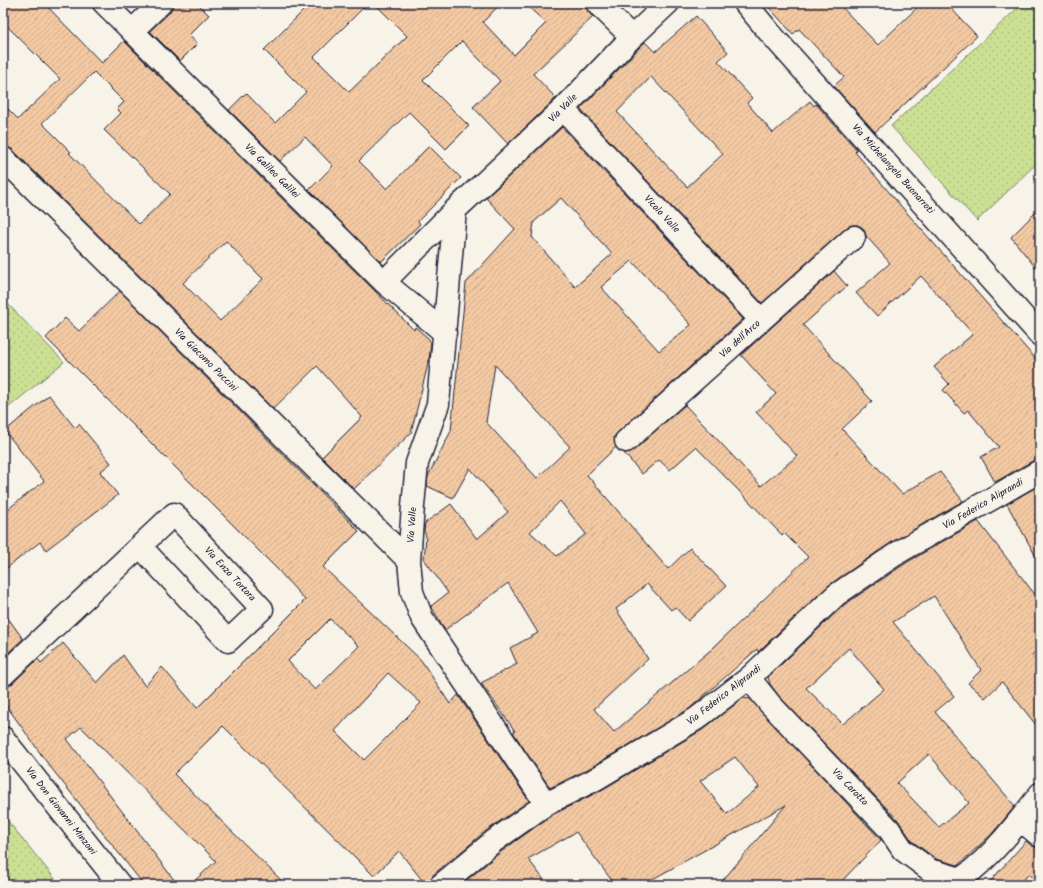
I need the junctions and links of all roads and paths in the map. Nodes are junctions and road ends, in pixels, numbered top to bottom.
1 (104, 3) edge
2 (161, 3) edge
3 (597, 3) edge
4 (668, 3) edge
5 (745, 3) edge
6 (132, 31) junction
7 (632, 37) junction
8 (563, 109) junction
9 (3, 158) edge
10 (455, 210) junction
11 (854, 237) dead end
12 (384, 282) junction
13 (761, 320) junction
14 (445, 332) junction
15 (1040, 335) edge
16 (626, 441) dead end
17 (1040, 471) edge
18 (140, 546) junction
19 (409, 561) junction
20 (3, 675) edge
21 (748, 678) junction
22 (3, 738) edge
23 (1040, 794) edge
24 (546, 804) junction
25 (1021, 820) junction
26 (1040, 836) edge
27 (960, 882) edge
28 (120, 885) edge
29 (441, 885) edge

1 - 6 street, Via Galileo Galilei
2 - 6 street
3 - 7 street
4 - 7 street, Via Valle
5 - 15 street, Via Michelangelo Buonarroti
6 - 12 street, Via Galileo Galilei
7 - 8 street, Via Valle
8 - 10 street, Via Valle
8 - 13 street, Vicolo Valle
9 - 19 street, Via Giacomo Puccini
10 - 12 street, Via Valle
10 - 14 street, Via Valle
11 - 13 street, Via dell'Arco
12 - 14 street, Via Galileo Galilei
13 - 16 street, Via dell'Arco
14 - 19 street, Via Valle
17 - 21 street, Via Federico Aliprandi
18 - 18 street, Via Enzo Tortora
18 - 20 street, Via Enzo Tortora
19 - 24 street, Via Valle
21 - 24 street, Via Federico Aliprandi
21 - 27 street, Via Carotto
22 - 28 street, Via Don Giovanni Minzoni
23 - 25 street
24 - 29 street, Via Federico Aliprandi
25 - 26 street
25 - 27 street

